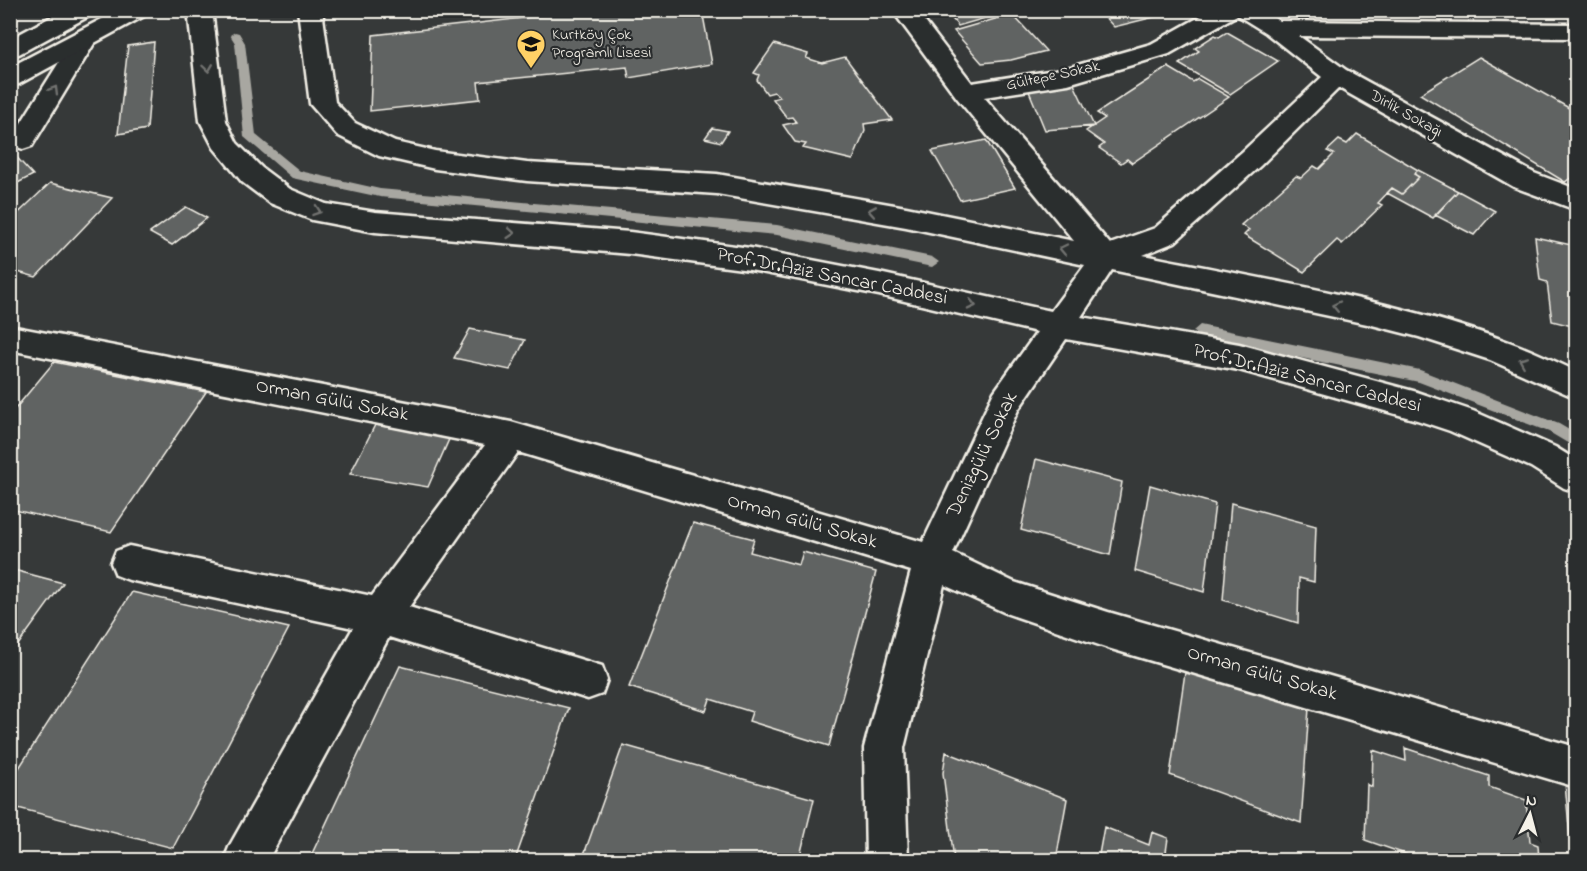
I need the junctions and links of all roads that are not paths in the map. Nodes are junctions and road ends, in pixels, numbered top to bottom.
1 (83, 10) edge
2 (138, 10) edge
3 (200, 10) edge
4 (310, 10) edge
5 (903, 10) edge
6 (1230, 10) edge
7 (1245, 10) edge
8 (1274, 28) junction
9 (1576, 31) edge
10 (86, 37) junction
11 (10, 48) edge
12 (1337, 75) junction
13 (10, 78) edge
14 (966, 92) junction
15 (23, 140) dead end
16 (1576, 200) edge
17 (1105, 258) junction
18 (1058, 325) junction
19 (10, 338) edge
20 (1576, 385) edge
21 (511, 436) junction
22 (1576, 477) edge
23 (932, 561) junction
24 (129, 563) dead end
25 (380, 615) junction
26 (588, 680) dead end
27 (1576, 767) edge
28 (245, 861) edge
29 (887, 861) edge

1 - 11 street
2 - 10 street
3 -> 18 street, Prof.Dr.Aziz Sancar Caddesi
17 -> 4 street
5 - 14 street
6 - 14 street, Gültepe Sokak
7 - 8 street, Dirlik Sokağı
8 - 9 street
8 - 12 street, Dirlik Sokağı
10 - 13 street
15 -> 10 street
12 - 16 street, Dirlik Sokağı
12 - 17 street
14 - 17 street
17 - 18 street, Denizgülü Sokak
20 -> 17 street
18 - 22 street, Prof.Dr.Aziz Sancar Caddesi
18 - 23 street, Denizgülü Sokak
19 - 21 street, Orman Gülü Sokak
21 - 23 street, Orman Gülü Sokak
21 - 25 street
23 - 27 street, Orman Gülü Sokak
23 - 29 street, Denizgülü Sokak
24 - 25 street
25 - 26 street
25 - 28 street

